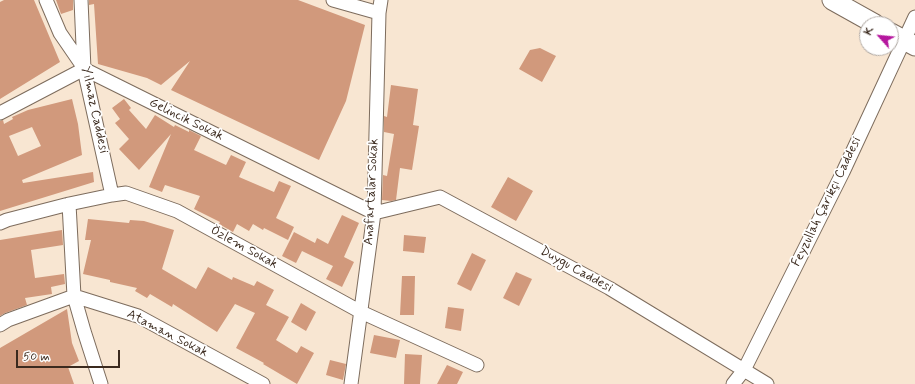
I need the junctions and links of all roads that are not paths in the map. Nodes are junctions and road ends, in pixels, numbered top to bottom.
1 (46, 0) edge
2 (81, 0) edge
3 (333, 0) edge
4 (832, 0) edge
5 (380, 6) edge
6 (861, 16) edge
7 (915, 17) edge
8 (903, 40) edge
9 (84, 69) junction
10 (0, 113) edge
11 (112, 195) junction
12 (69, 204) junction
13 (374, 213) junction
14 (0, 223) edge
15 (74, 296) junction
16 (361, 312) junction
17 (0, 325) edge
18 (476, 365) dead end
19 (744, 370) junction
20 (101, 384) edge
21 (263, 384) edge
22 (351, 384) edge
23 (733, 384) edge
24 (767, 384) edge

1 - 9 street
2 - 9 street, Yılmaz Caddesi
3 - 5 street
4 - 6 main road
5 - 13 street, Anafartalar Sokak
7 - 8 street, Feyzullah Çarıkçı Caddesi
8 - 19 street, Feyzullah Çarıkçı Caddesi
9 - 10 street
9 - 11 street, Yılmaz Caddesi
9 - 13 street, Gelincik Sokak
11 - 12 street, Özlem Sokak
11 - 16 street, Özlem Sokak
12 - 14 street, Özlem Sokak
12 - 15 street
13 - 16 street, Anafartalar Sokak
13 - 19 street, Duygu Caddesi
15 - 17 street
15 - 20 street
15 - 21 street, Ataman Sokak
16 - 18 street, Özlem Sokak
16 - 22 street, Anafartalar Sokak
19 - 23 street, Feyzullah Çarıkçı Caddesi
19 - 24 street, Duygu Caddesi

